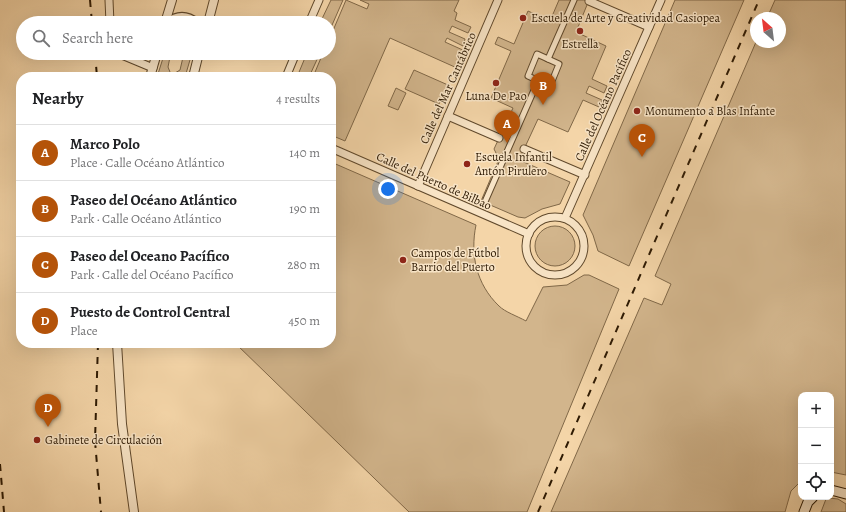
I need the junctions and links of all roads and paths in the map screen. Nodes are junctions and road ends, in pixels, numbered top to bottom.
1 (109, 0) edge
2 (172, 0) edge
3 (214, 0) edge
4 (319, 0) edge
5 (498, 0) edge
6 (574, 0) edge
7 (661, 0) edge
8 (589, 1) edge
9 (110, 16) edge
10 (168, 16) edge
11 (210, 16) edge
12 (312, 16) edge
13 (649, 27) junction
14 (548, 59) junction
15 (134, 60) edge
16 (155, 60) edge
17 (197, 60) edge
18 (293, 60) edge
19 (153, 68) junction
20 (152, 72) edge
21 (195, 72) edge
22 (288, 72) edge
23 (538, 81) junction
24 (448, 116) junction
25 (499, 138) dead end
26 (524, 149) dead end
27 (336, 150) edge
28 (584, 175) junction
29 (418, 186) junction
30 (484, 204) dead end
31 (566, 218) junction
32 (528, 234) junction
33 (117, 348) edge
34 (834, 491) edge
35 (846, 494) edge
36 (810, 500) edge
37 (134, 512) edge
38 (804, 512) edge

1 - 9 street
2 - 10 street
3 - 11 street
4 - 12 street
5 - 24 street, Calle del Mar Cantábrico
6 - 14 street
7 - 13 street, Calle del Océano Pacífico
8 - 13 street
13 - 28 street, Calle del Océano Pacífico
14 - 23 street
14 - 23 street
15 - 19 street
16 - 19 street
17 - 21 street
18 - 22 street
19 - 20 street
23 - 30 street
24 - 25 street
24 - 29 street, Calle del Mar Cantábrico
26 - 28 street
27 - 29 street, Calle del Puerto de Bilbao
28 - 31 street, Calle del Océano Pacífico
29 - 32 street, Calle del Puerto de Bilbao
31 - 32 street
31 - 32 street
33 - 37 street
34 - 35 main road
36 - 38 main road

